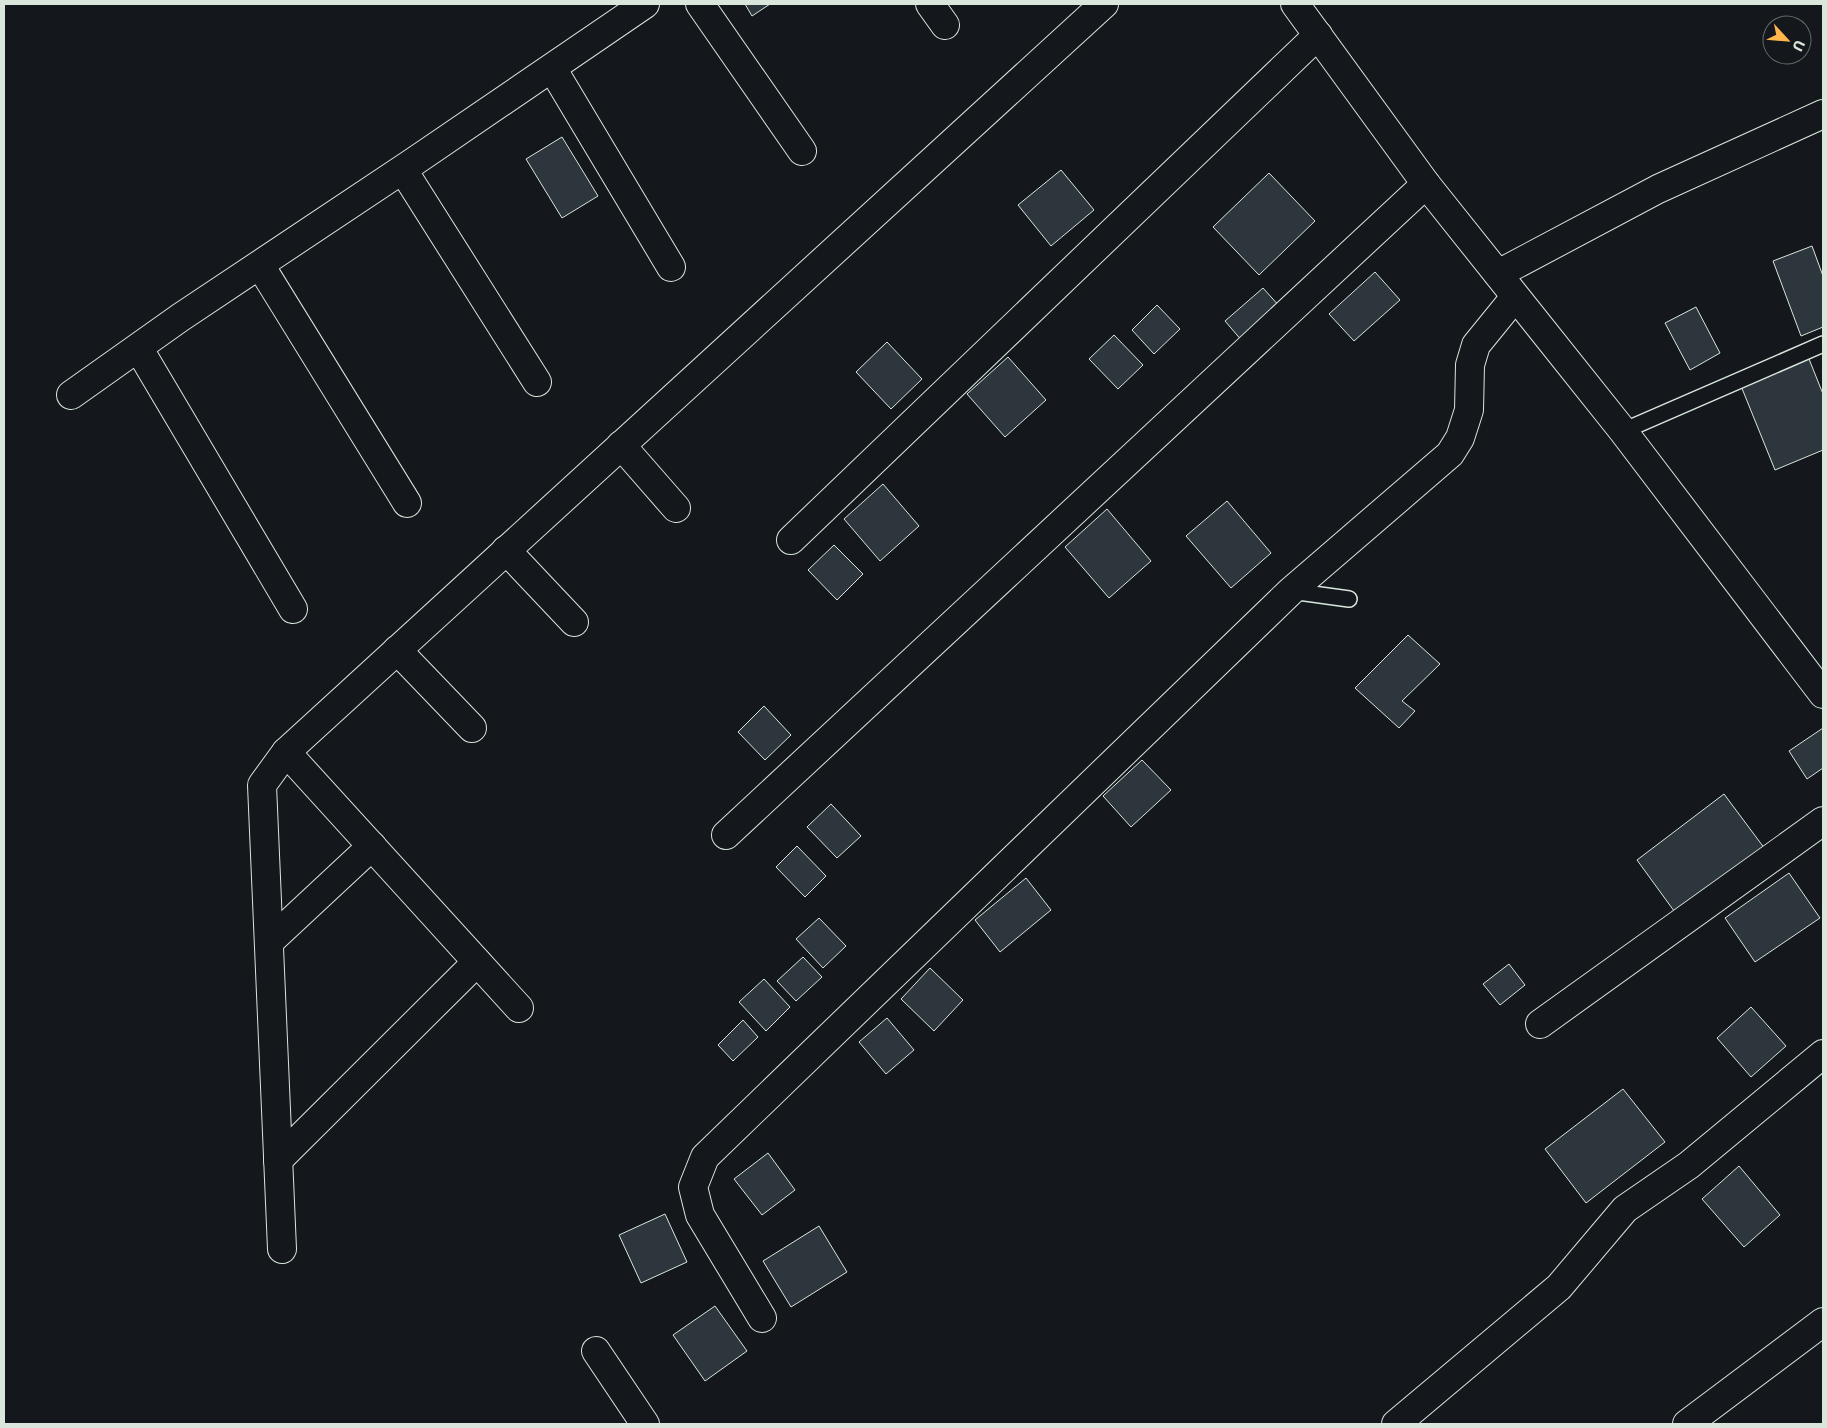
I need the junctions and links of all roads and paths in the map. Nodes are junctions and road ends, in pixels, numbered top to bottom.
1 (645, 4) edge
2 (700, 4) edge
3 (1104, 4) edge
4 (1295, 4) edge
5 (1318, 35) junction
6 (552, 68) junction
7 (1823, 114) edge
8 (802, 151) dead end
9 (403, 170) junction
10 (1426, 184) junction
11 (260, 265) junction
12 (671, 267) dead end
13 (1498, 274) junction
14 (1515, 297) junction
15 (1823, 344) edge
16 (139, 349) junction
17 (537, 382) dead end
18 (71, 395) dead end
19 (1623, 431) junction
20 (621, 445) junction
21 (408, 503) dead end
22 (676, 508) dead end
23 (791, 540) dead end
24 (506, 550) junction
25 (1291, 591) junction
26 (1349, 598) dead end
27 (293, 609) dead end
28 (574, 622) dead end
29 (397, 650) junction
30 (1823, 694) edge
31 (472, 728) dead end
32 (286, 752) junction
33 (1823, 821) edge
34 (726, 835) dead end
35 (372, 846) junction
36 (269, 942) junction
37 (477, 962) junction
38 (519, 1008) dead end
39 (1540, 1024) dead end
40 (1823, 1054) edge
41 (278, 1160) junction
42 (282, 1249) dead end
43 (762, 1318) dead end
44 (1823, 1322) edge
45 (596, 1351) dead end
46 (645, 1424) edge
47 (1396, 1424) edge
48 (1687, 1424) edge

1 - 6 street
2 - 8 street
3 - 20 street
4 - 5 street
5 - 10 street
5 - 23 street
6 - 9 street
6 - 12 street
7 - 13 street
9 - 11 street
9 - 17 street
10 - 13 street
10 - 34 street
11 - 16 street
11 - 21 street
13 - 14 street
14 - 19 street
14 - 25 street
15 - 19 lane
16 - 18 street
16 - 27 street
19 - 30 street
20 - 22 street
20 - 24 street
24 - 28 street
24 - 29 street
25 - 26 lane
25 - 43 street
29 - 31 street
29 - 32 street
32 - 35 street
32 - 36 street
33 - 39 street
35 - 36 street
35 - 37 street
36 - 41 street
37 - 38 street
37 - 41 street
40 - 47 street
41 - 42 street
44 - 48 street
45 - 46 street

